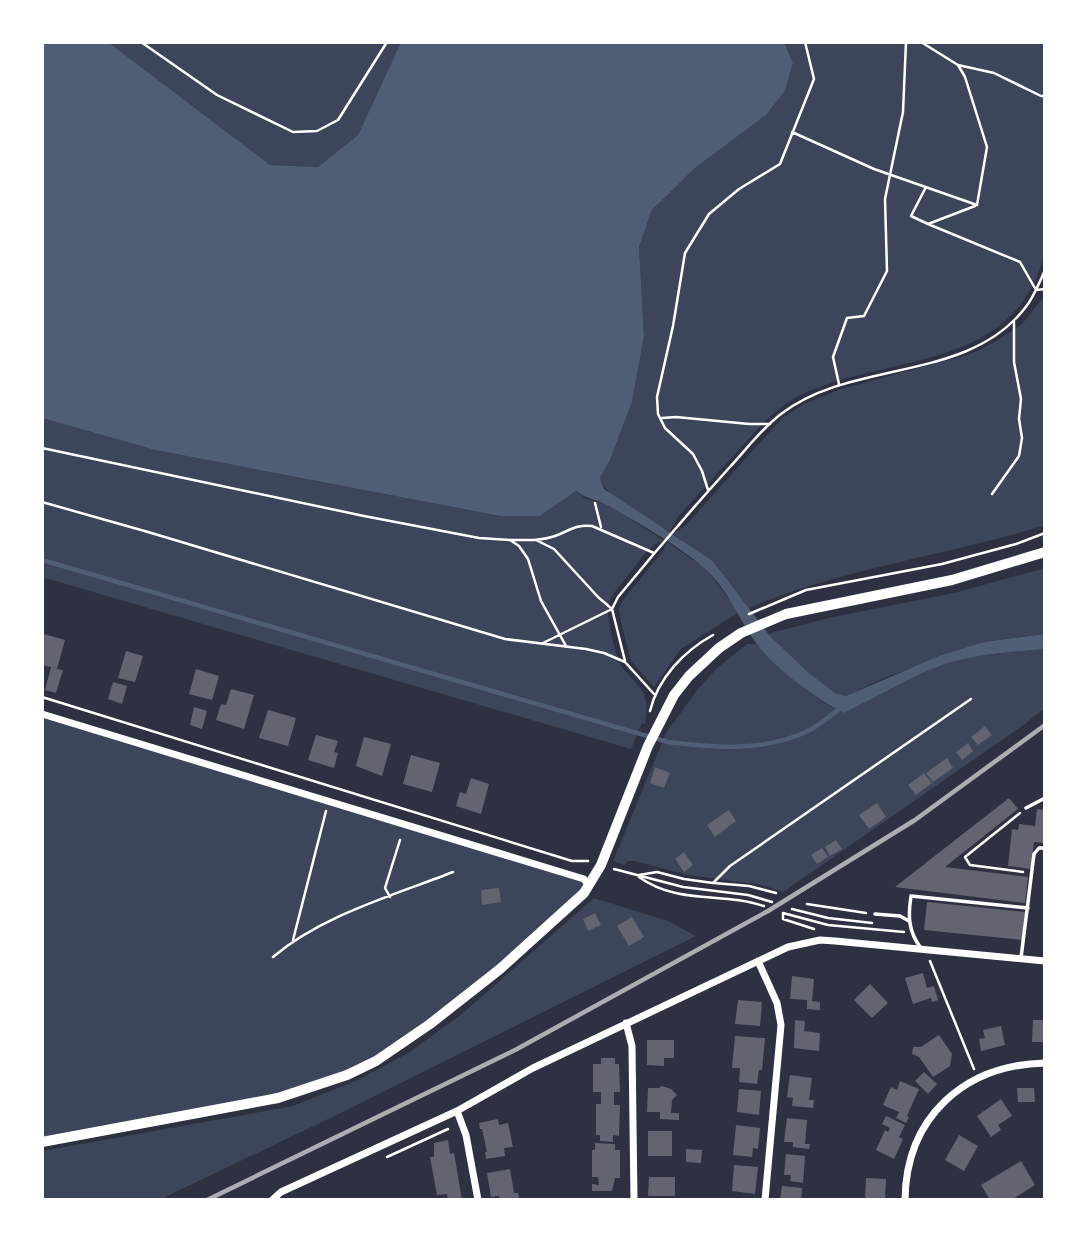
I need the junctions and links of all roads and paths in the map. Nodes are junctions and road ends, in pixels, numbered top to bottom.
1 (141, 42) edge
2 (387, 42) edge
3 (805, 42) edge
4 (906, 42) edge
5 (921, 42) edge
6 (958, 65) junction
7 (1045, 96) edge
8 (792, 132) junction
9 (890, 174) junction
10 (926, 187) junction
11 (977, 205) junction
12 (928, 224) junction
13 (1045, 270) edge
14 (1045, 289) edge
15 (1036, 290) junction
16 (1014, 321) junction
17 (839, 385) junction
18 (660, 418) junction
19 (770, 424) junction
20 (42, 448) edge
21 (708, 490) junction
22 (992, 494) dead end
23 (42, 502) edge
24 (595, 503) dead end
25 (601, 529) junction
26 (1045, 533) edge
27 (510, 540) junction
28 (536, 540) junction
29 (1045, 552) edge
30 (653, 553) junction
31 (612, 609) junction
32 (757, 611) dead end
33 (558, 634) junction
34 (713, 635) dead end
35 (542, 644) junction
36 (566, 646) junction
37 (625, 662) junction
38 (654, 694) junction
39 (42, 696) edge
40 (971, 699) dead end
41 (42, 714) edge
42 (649, 715) dead end
43 (1045, 798) edge
44 (329, 802) junction
45 (1026, 808) joint
46 (400, 840) dead end
47 (1045, 848) edge
48 (589, 861) dead end
49 (611, 869) dead end
50 (453, 872) dead end
51 (1032, 873) junction
52 (636, 875) junction
53 (713, 883) junction
54 (589, 886) junction
55 (776, 893) dead end
56 (390, 897) junction
57 (772, 902) dead end
58 (807, 904) dead end
59 (764, 906) dead end
60 (1028, 908) junction
61 (792, 909) dead end
62 (874, 914) joint
63 (909, 920) junction
64 (879, 924) dead end
65 (802, 925) dead end
66 (894, 925) dead end
67 (293, 940) junction
68 (922, 950) junction
69 (272, 957) dead end
70 (929, 958) dead end
71 (1021, 958) junction
72 (758, 961) junction
73 (1045, 961) edge
74 (626, 1023) junction
75 (1045, 1063) edge
76 (977, 1077) junction
77 (457, 1111) junction
78 (42, 1142) edge
79 (272, 1200) edge
80 (478, 1200) edge
81 (634, 1200) edge
82 (765, 1200) edge
83 (905, 1200) edge

1 - 2 path
3 - 8 path
4 - 9 path
5 - 6 path
6 - 7 path
6 - 11 path
8 - 9 path
8 - 18 path
9 - 10 path
9 - 17 path
10 - 11 path
10 - 12 path
11 - 12 path
12 - 15 path
13 - 15 path
14 - 15 path
15 - 16 path
16 - 17 path
16 - 22 path
17 - 19 path
18 - 19 path
18 - 21 path
19 - 21 path
20 - 27 path
21 - 30 path
23 - 35 path
24 - 25 path
25 - 28 path
25 - 30 path
26 - 32 path
27 - 28 path
27 - 33 path
28 - 31 path
29 - 54 main road
30 - 31 path
31 - 33 path
31 - 37 path
33 - 35 path
33 - 36 path
34 - 38 path
35 - 36 path
36 - 37 path
37 - 38 path
38 - 42 path
39 - 48 path
40 - 53 path
41 - 44 street
43 - 45 lane
44 - 54 street
44 - 67 path
45 - 51 path
46 - 56 path
47 - 51 lane
49 - 52 path
50 - 56 path
51 - 60 lane
52 - 53 path
52 - 57 path
52 - 59 path
53 - 55 path
54 - 78 main road
56 - 67 path
58 - 62 path
60 - 63 lane
60 - 71 lane
61 - 64 path
62 - 63 lane
63 - 68 lane
65 - 66 path
67 - 69 path
68 - 71 street
68 - 72 street
70 - 76 path
71 - 73 street
72 - 74 street
72 - 82 street
74 - 77 street
74 - 81 street
75 - 76 street
76 - 83 street
77 - 79 street
77 - 80 street

